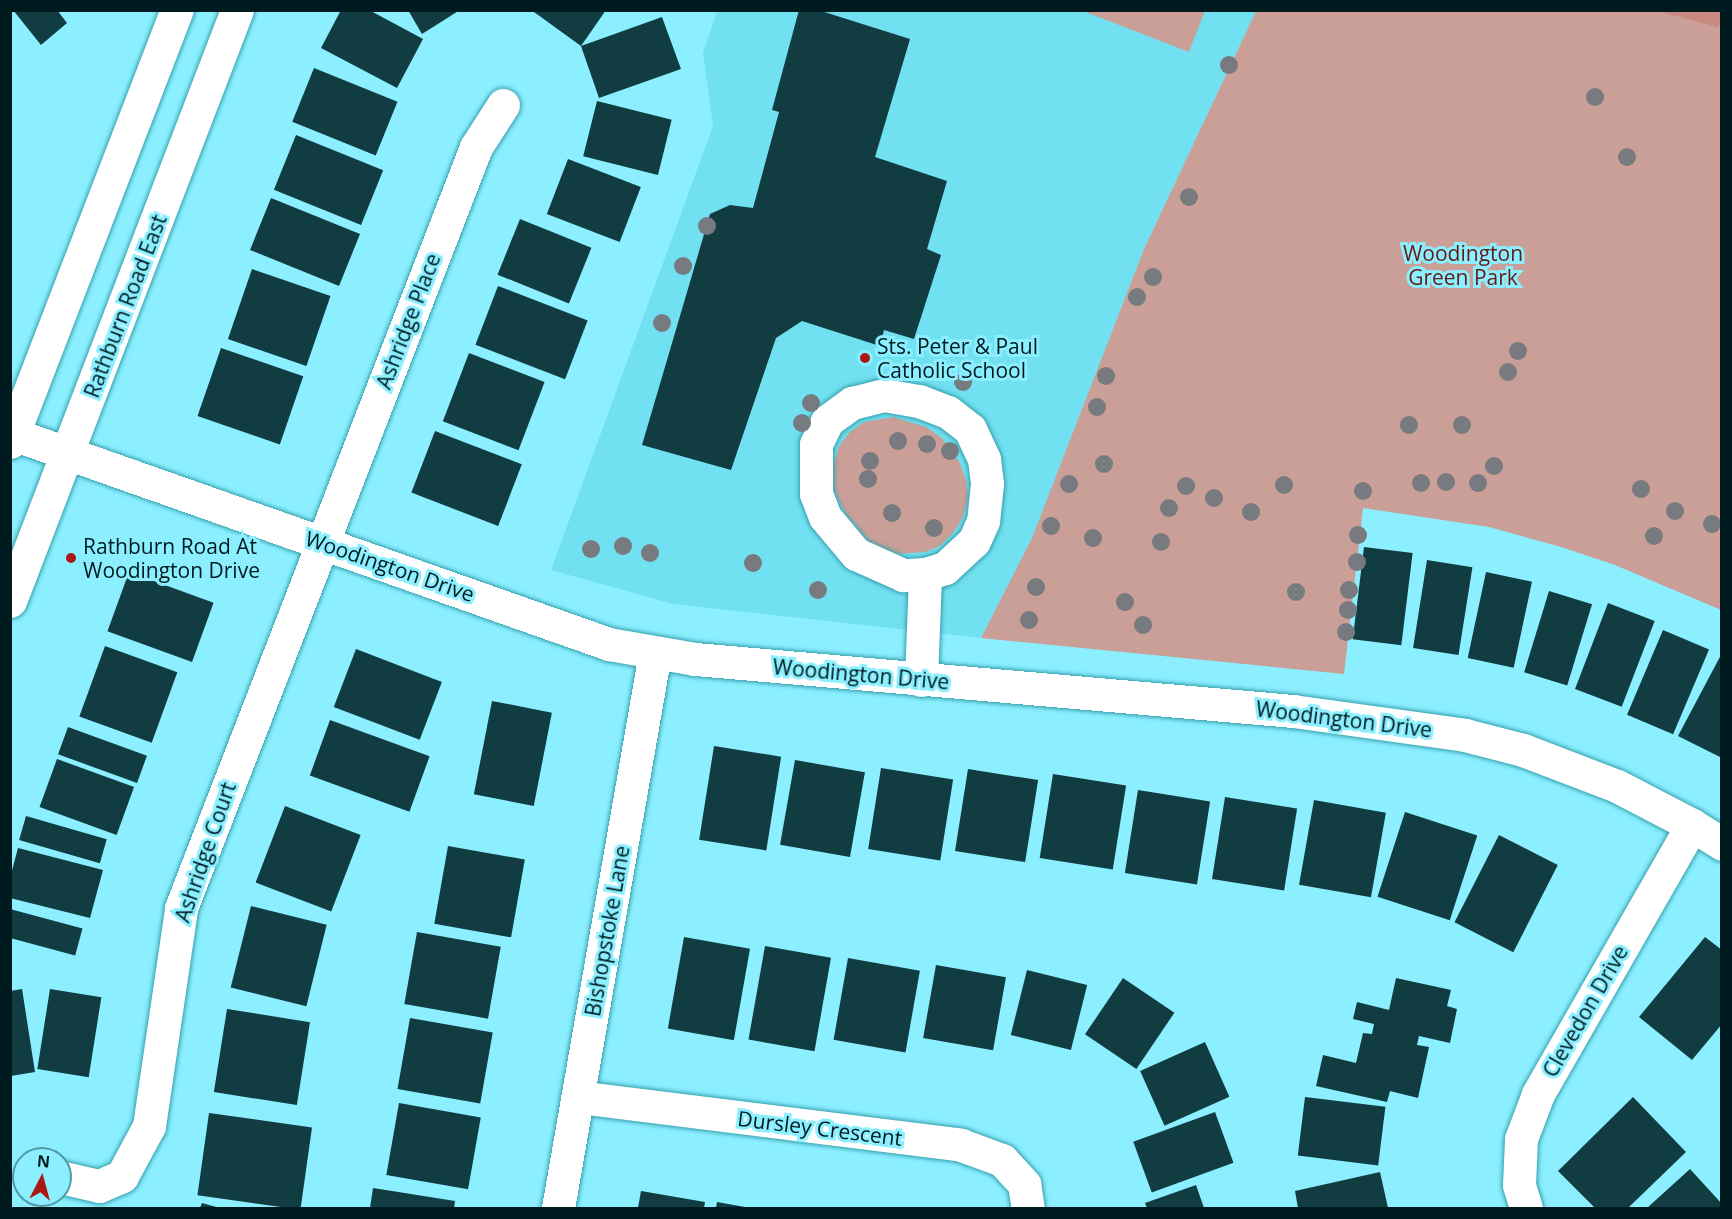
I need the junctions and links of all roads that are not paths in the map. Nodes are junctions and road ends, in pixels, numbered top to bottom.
1 (177, 10) edge
2 (237, 10) edge
3 (502, 105) dead end
4 (11, 436) edge
5 (68, 454) junction
6 (322, 542) junction
7 (925, 574) junction
8 (10, 601) edge
9 (655, 653) junction
10 (921, 680) junction
11 (1692, 825) junction
12 (1722, 844) edge
13 (578, 1098) junction
14 (72, 1180) edge
15 (558, 1209) edge
16 (1028, 1209) edge
17 (1526, 1209) edge

1 - 4 street
2 - 5 street, Rathburn Road East
3 - 6 street, Ashridge Place
4 - 5 street, Woodington Drive
5 - 6 street, Woodington Drive
5 - 8 street, Rathburn Road East
6 - 9 street, Woodington Drive
6 - 14 street, Ashridge Court
7 - 7 street
7 - 10 street
9 - 10 street, Woodington Drive
9 - 13 street, Bishopstoke Lane
10 - 11 street, Woodington Drive
11 - 12 street, Woodington Drive
11 - 17 street, Clevedon Drive
13 - 15 street, Bishopstoke Lane
13 - 16 street, Dursley Crescent

